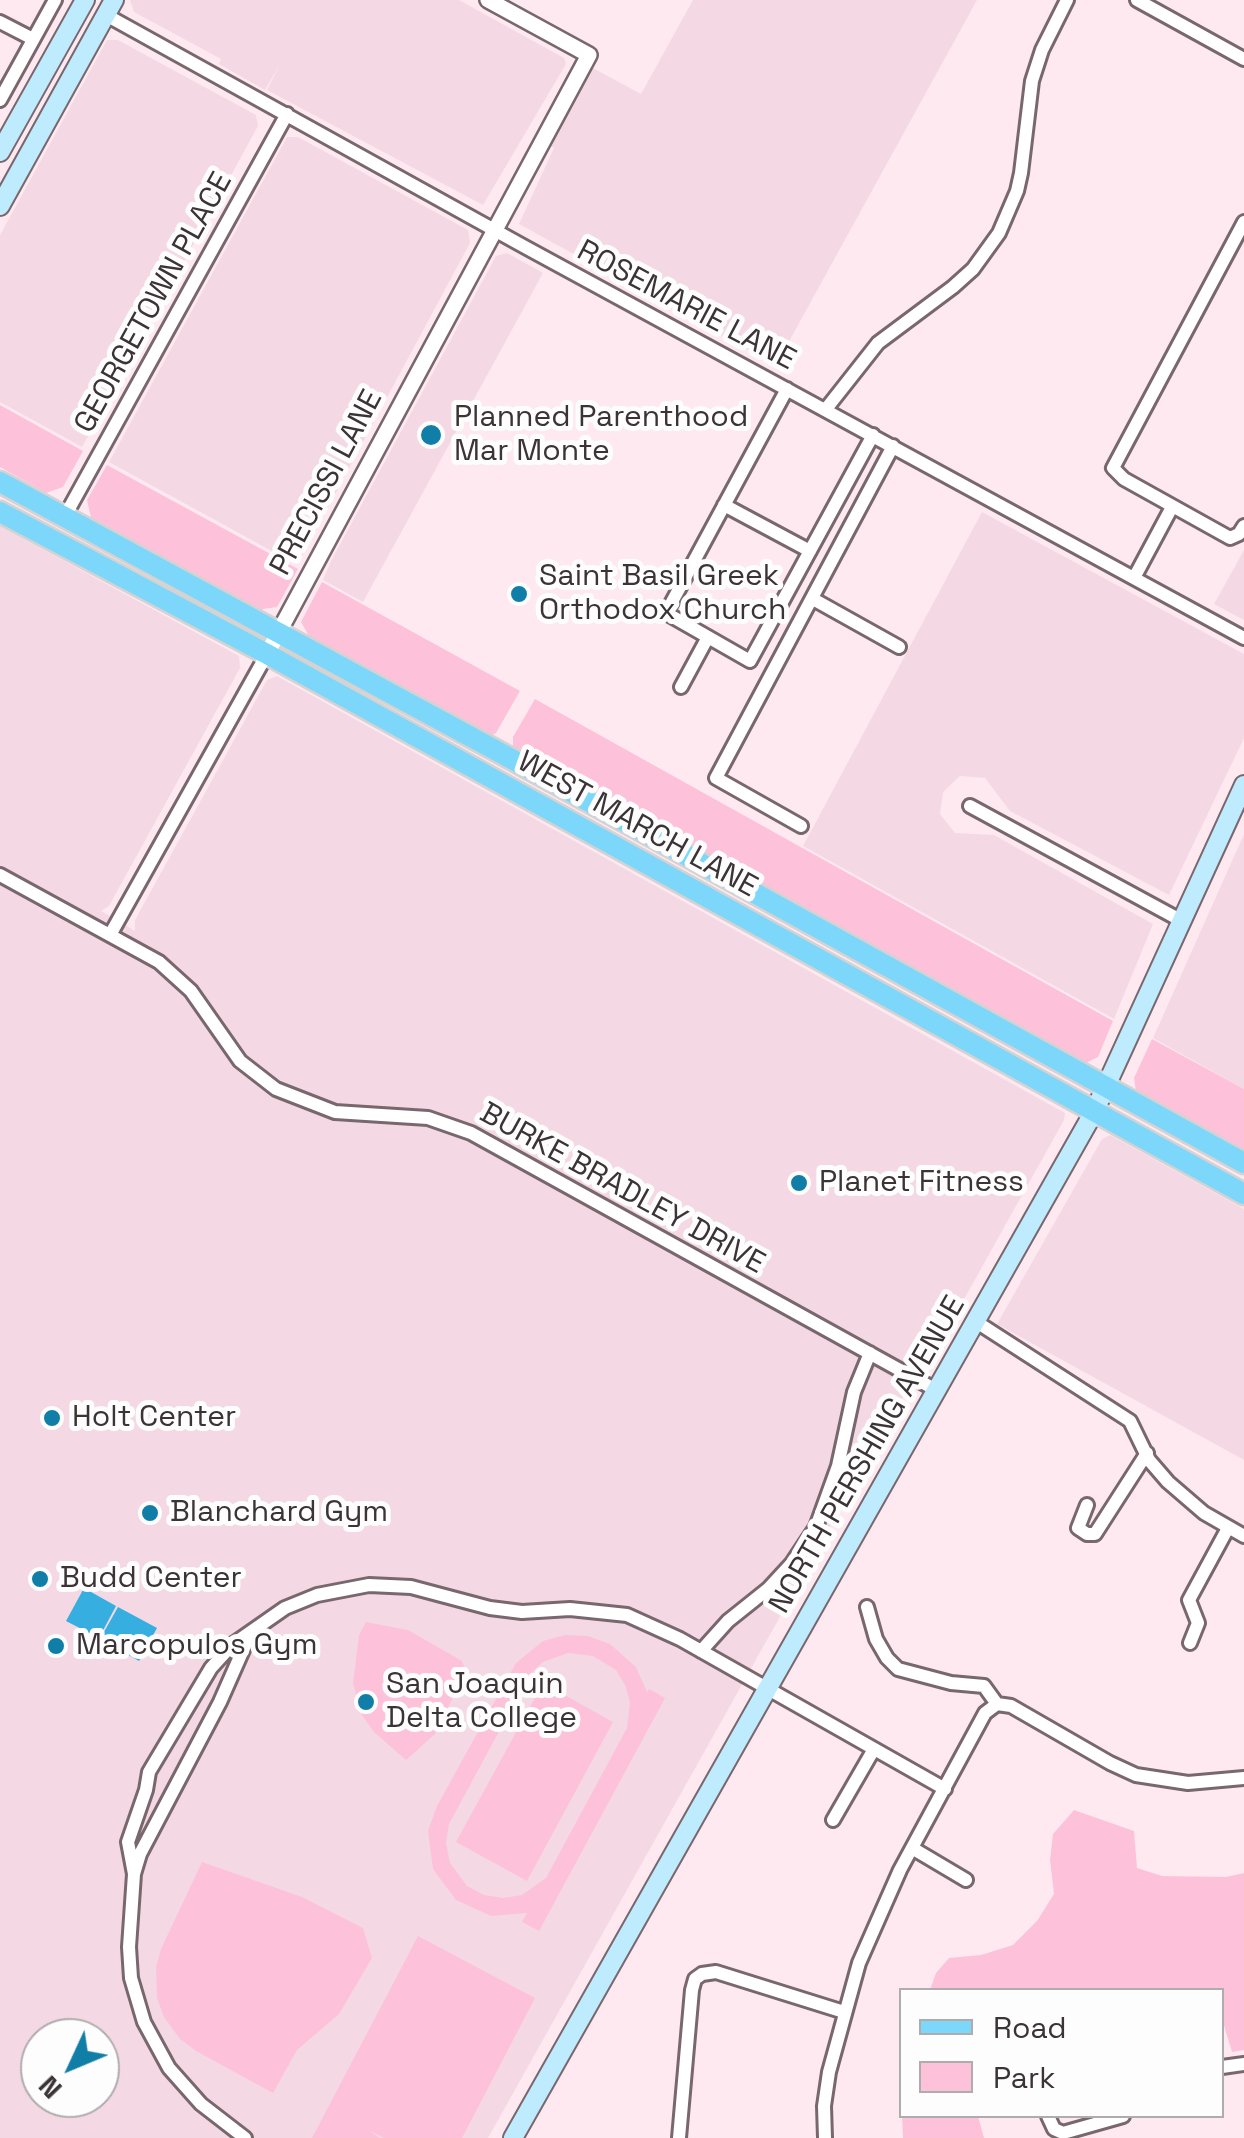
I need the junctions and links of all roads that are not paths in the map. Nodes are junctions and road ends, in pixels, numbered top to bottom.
1 (55, 0) edge
2 (85, 0) edge
3 (488, 0) edge
4 (1067, 0) edge
5 (1137, 0) edge
6 (106, 5) edge
7 (0, 22) edge
8 (33, 40) junction
9 (1244, 59) edge
10 (0, 100) edge
11 (286, 114) junction
12 (0, 152) edge
13 (0, 206) edge
14 (1244, 222) edge
15 (494, 230) junction
16 (787, 389) junction
17 (826, 409) junction
18 (873, 435) junction
19 (894, 446) junction
20 (0, 482) edge
21 (724, 505) junction
22 (1172, 507) junction
23 (0, 512) edge
24 (65, 516) junction
25 (1244, 526) edge
26 (810, 552) junction
27 (1134, 578) junction
28 (813, 599) junction
29 (279, 632) junction
30 (708, 637) junction
31 (1244, 638) edge
32 (899, 647) dead end
33 (267, 654) junction
34 (681, 686) dead end
35 (1244, 785) edge
36 (970, 806) dead end
37 (800, 826) dead end
38 (0, 875) edge
39 (1182, 921) junction
40 (110, 935) junction
41 (1108, 1087) junction
42 (1095, 1110) junction
43 (1244, 1163) edge
44 (1244, 1194) edge
45 (976, 1322) junction
46 (870, 1353) junction
47 (936, 1390) junction
48 (1147, 1453) junction
49 (1088, 1506) dead end
50 (1228, 1528) junction
51 (1244, 1536) edge
52 (867, 1607) dead end
53 (251, 1631) junction
54 (1190, 1644) dead end
55 (700, 1651) junction
56 (766, 1689) junction
57 (997, 1704) junction
58 (874, 1749) junction
59 (1244, 1778) edge
60 (945, 1789) junction
61 (833, 1820) dead end
62 (912, 1848) junction
63 (134, 1874) junction
64 (966, 1880) dead end
65 (844, 2012) junction
66 (1049, 2118) edge
67 (1116, 2118) edge
68 (245, 2138) edge
69 (513, 2138) edge
70 (679, 2138) edge
71 (826, 2138) edge

1 - 8 street
2 - 12 main road
3 - 15 street, PRECISSI LANE
4 - 17 street
5 - 9 street
6 - 11 street, ROSEMARIE LANE
6 - 13 main road
7 - 8 street
8 - 10 street
11 - 15 street, ROSEMARIE LANE
11 - 24 street, GEORGETOWN PLACE
14 - 22 street
15 - 16 street, ROSEMARIE LANE
15 - 29 street, PRECISSI LANE
16 - 17 street, ROSEMARIE LANE
16 - 21 street
17 - 18 street, ROSEMARIE LANE
18 - 19 street, ROSEMARIE LANE
18 - 26 street
19 - 27 street, ROSEMARIE LANE
19 - 28 street
20 - 24 main road, WEST MARCH LANE
21 - 26 street
21 - 30 street
22 - 25 street
22 - 27 street
23 - 33 main road, WEST MARCH LANE
24 - 29 main road, WEST MARCH LANE
26 - 30 street
27 - 31 street, ROSEMARIE LANE
28 - 32 street
28 - 37 street
29 - 33 street, PRECISSI LANE
29 - 41 main road, WEST MARCH LANE
30 - 34 street
33 - 40 street, PRECISSI LANE
33 - 42 main road, WEST MARCH LANE
35 - 39 main road, NORTH PERSHING AVENUE
36 - 39 street
38 - 40 street, BURKE BRADLEY DRIVE
39 - 41 main road, NORTH PERSHING AVENUE
40 - 46 street, BURKE BRADLEY DRIVE
41 - 42 main road, NORTH PERSHING AVENUE
41 - 43 main road, WEST MARCH LANE
42 - 44 main road, WEST MARCH LANE
42 - 45 main road, NORTH PERSHING AVENUE
45 - 47 main road, NORTH PERSHING AVENUE
45 - 48 street
46 - 47 street, BURKE BRADLEY DRIVE
46 - 55 street
47 - 56 main road, NORTH PERSHING AVENUE
48 - 49 street
48 - 50 street
50 - 51 street
50 - 54 street
52 - 57 street
53 - 55 street
53 - 63 street
53 - 63 street
55 - 56 street
56 - 58 street
56 - 69 main road, NORTH PERSHING AVENUE
57 - 59 street
57 - 60 street
58 - 60 street
58 - 61 street
60 - 62 street
62 - 64 street
62 - 65 street
63 - 68 street
65 - 70 street
65 - 71 street
66 - 67 street

